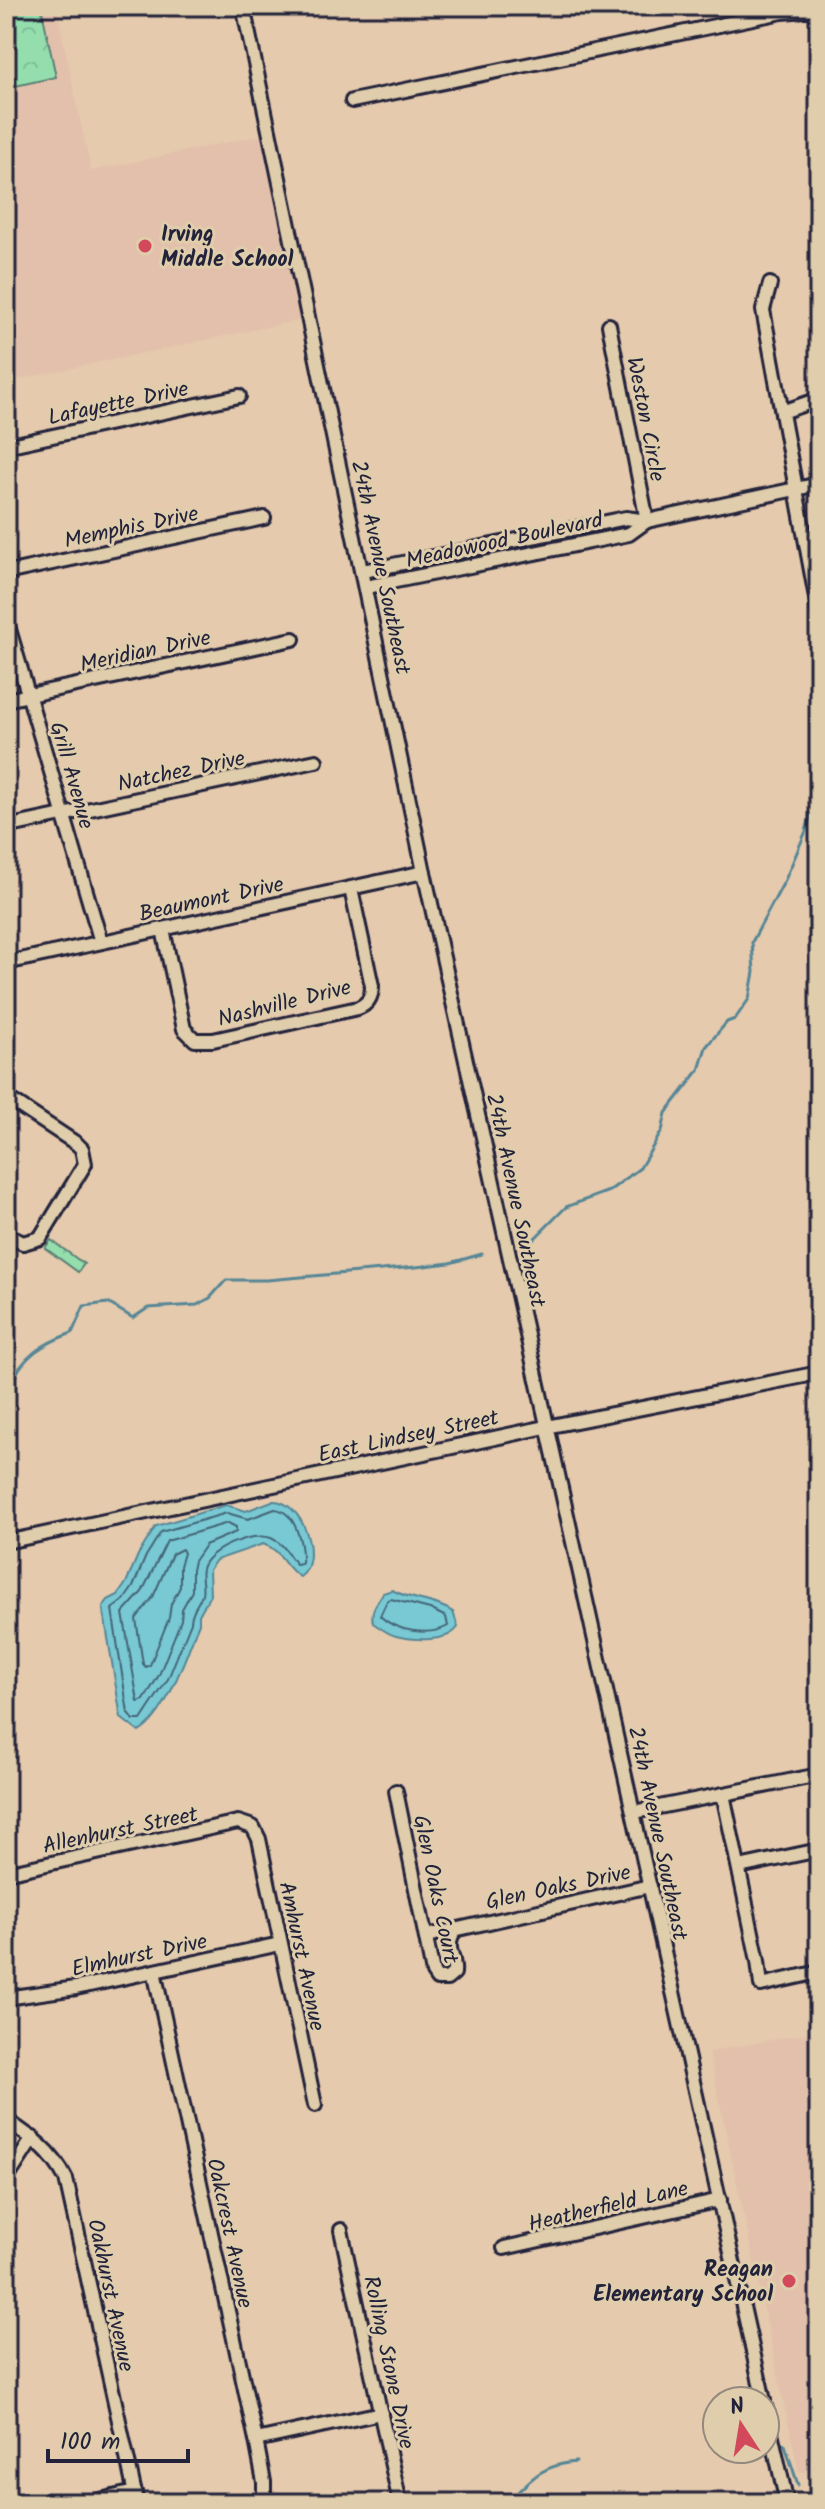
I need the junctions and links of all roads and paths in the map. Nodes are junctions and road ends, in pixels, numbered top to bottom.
1 (243, 6) edge
2 (819, 9) edge
3 (352, 101) dead end
4 (770, 284) dead end
5 (609, 325) dead end
6 (239, 396) dead end
7 (819, 399) edge
8 (782, 412) junction
9 (6, 446) edge
10 (819, 484) edge
11 (795, 490) junction
12 (264, 518) dead end
13 (647, 521) junction
14 (815, 568) edge
15 (363, 571) junction
16 (6, 573) edge
17 (366, 587) junction
18 (819, 614) edge
19 (6, 619) edge
20 (293, 639) dead end
21 (29, 695) junction
22 (6, 700) edge
23 (316, 761) dead end
24 (64, 815) junction
25 (6, 827) edge
26 (424, 872) junction
27 (351, 889) junction
28 (163, 929) junction
29 (101, 942) junction
30 (6, 963) edge
31 (6, 1097) edge
32 (6, 1235) edge
33 (819, 1373) edge
34 (546, 1427) junction
35 (6, 1542) edge
36 (819, 1775) edge
37 (396, 1791) dead end
38 (723, 1794) junction
39 (634, 1812) junction
40 (243, 1822) joint
41 (819, 1850) edge
42 (739, 1867) junction
43 (6, 1873) edge
44 (650, 1886) junction
45 (455, 1930) junction
46 (427, 1936) junction
47 (280, 1944) junction
48 (154, 1971) junction
49 (819, 1972) edge
50 (6, 1998) edge
51 (315, 2105) dead end
52 (6, 2120) edge
53 (33, 2138) junction
54 (6, 2180) edge
55 (720, 2200) junction
56 (341, 2230) dead end
57 (504, 2248) dead end
58 (760, 2385) edge
59 (381, 2413) junction
60 (256, 2440) junction
61 (778, 2465) edge
62 (136, 2498) edge
63 (87, 2503) edge
64 (264, 2503) edge
65 (400, 2503) edge
66 (787, 2503) edge

1 - 15 street, 24th Avenue Southeast
2 - 3 street
4 - 8 street
5 - 13 street, Weston Circle
6 - 9 street, Lafayette Drive
7 - 8 street
8 - 11 street
10 - 11 street, Meadowood Boulevard
11 - 13 street, Meadowood Boulevard
11 - 14 street
12 - 16 street, Memphis Drive
13 - 15 street, Meadowood Boulevard
13 - 17 street, Meadowood Boulevard
14 - 18 street
15 - 17 street, 24th Avenue Southeast
17 - 26 street, 24th Avenue Southeast
19 - 21 street, Grill Avenue
20 - 21 street, Meridian Drive
21 - 22 street, Meridian Drive
21 - 24 street, Grill Avenue
23 - 24 street, Natchez Drive
24 - 25 street, Natchez Drive
24 - 29 street, Grill Avenue
26 - 27 street, Beaumont Drive
26 - 34 street, 24th Avenue Southeast
27 - 28 street, Beaumont Drive
27 - 28 street, Nashville Drive
28 - 29 street, Beaumont Drive
29 - 30 street, Beaumont Drive
31 - 32 street
33 - 34 street, East Lindsey Street
34 - 35 street, East Lindsey Street
34 - 39 street, 24th Avenue Southeast
36 - 38 street
37 - 46 street, Glen Oaks Court
38 - 39 street
38 - 42 street
39 - 44 street, 24th Avenue Southeast
40 - 43 street, Allenhurst Street
40 - 47 street, Amhurst Avenue
41 - 42 street
42 - 49 street
44 - 45 street, Glen Oaks Drive
44 - 55 street, 24th Avenue Southeast
45 - 46 street, Glen Oaks Drive
45 - 46 street, Glen Oaks Court
47 - 48 street, Elmhurst Drive
47 - 51 street, Amhurst Avenue
48 - 50 street, Elmhurst Drive
48 - 60 street, Oakcrest Avenue
52 - 53 street, Oakhurst Avenue
53 - 54 street
53 - 62 street, Oakhurst Avenue
55 - 57 street, Heatherfield Lane
55 - 58 street, 24th Avenue Southeast
56 - 59 street, Rolling Stone Drive
59 - 60 street
59 - 65 street, Rolling Stone Drive
60 - 64 street, Oakcrest Avenue
61 - 66 street, 24th Avenue Southeast
62 - 63 street

